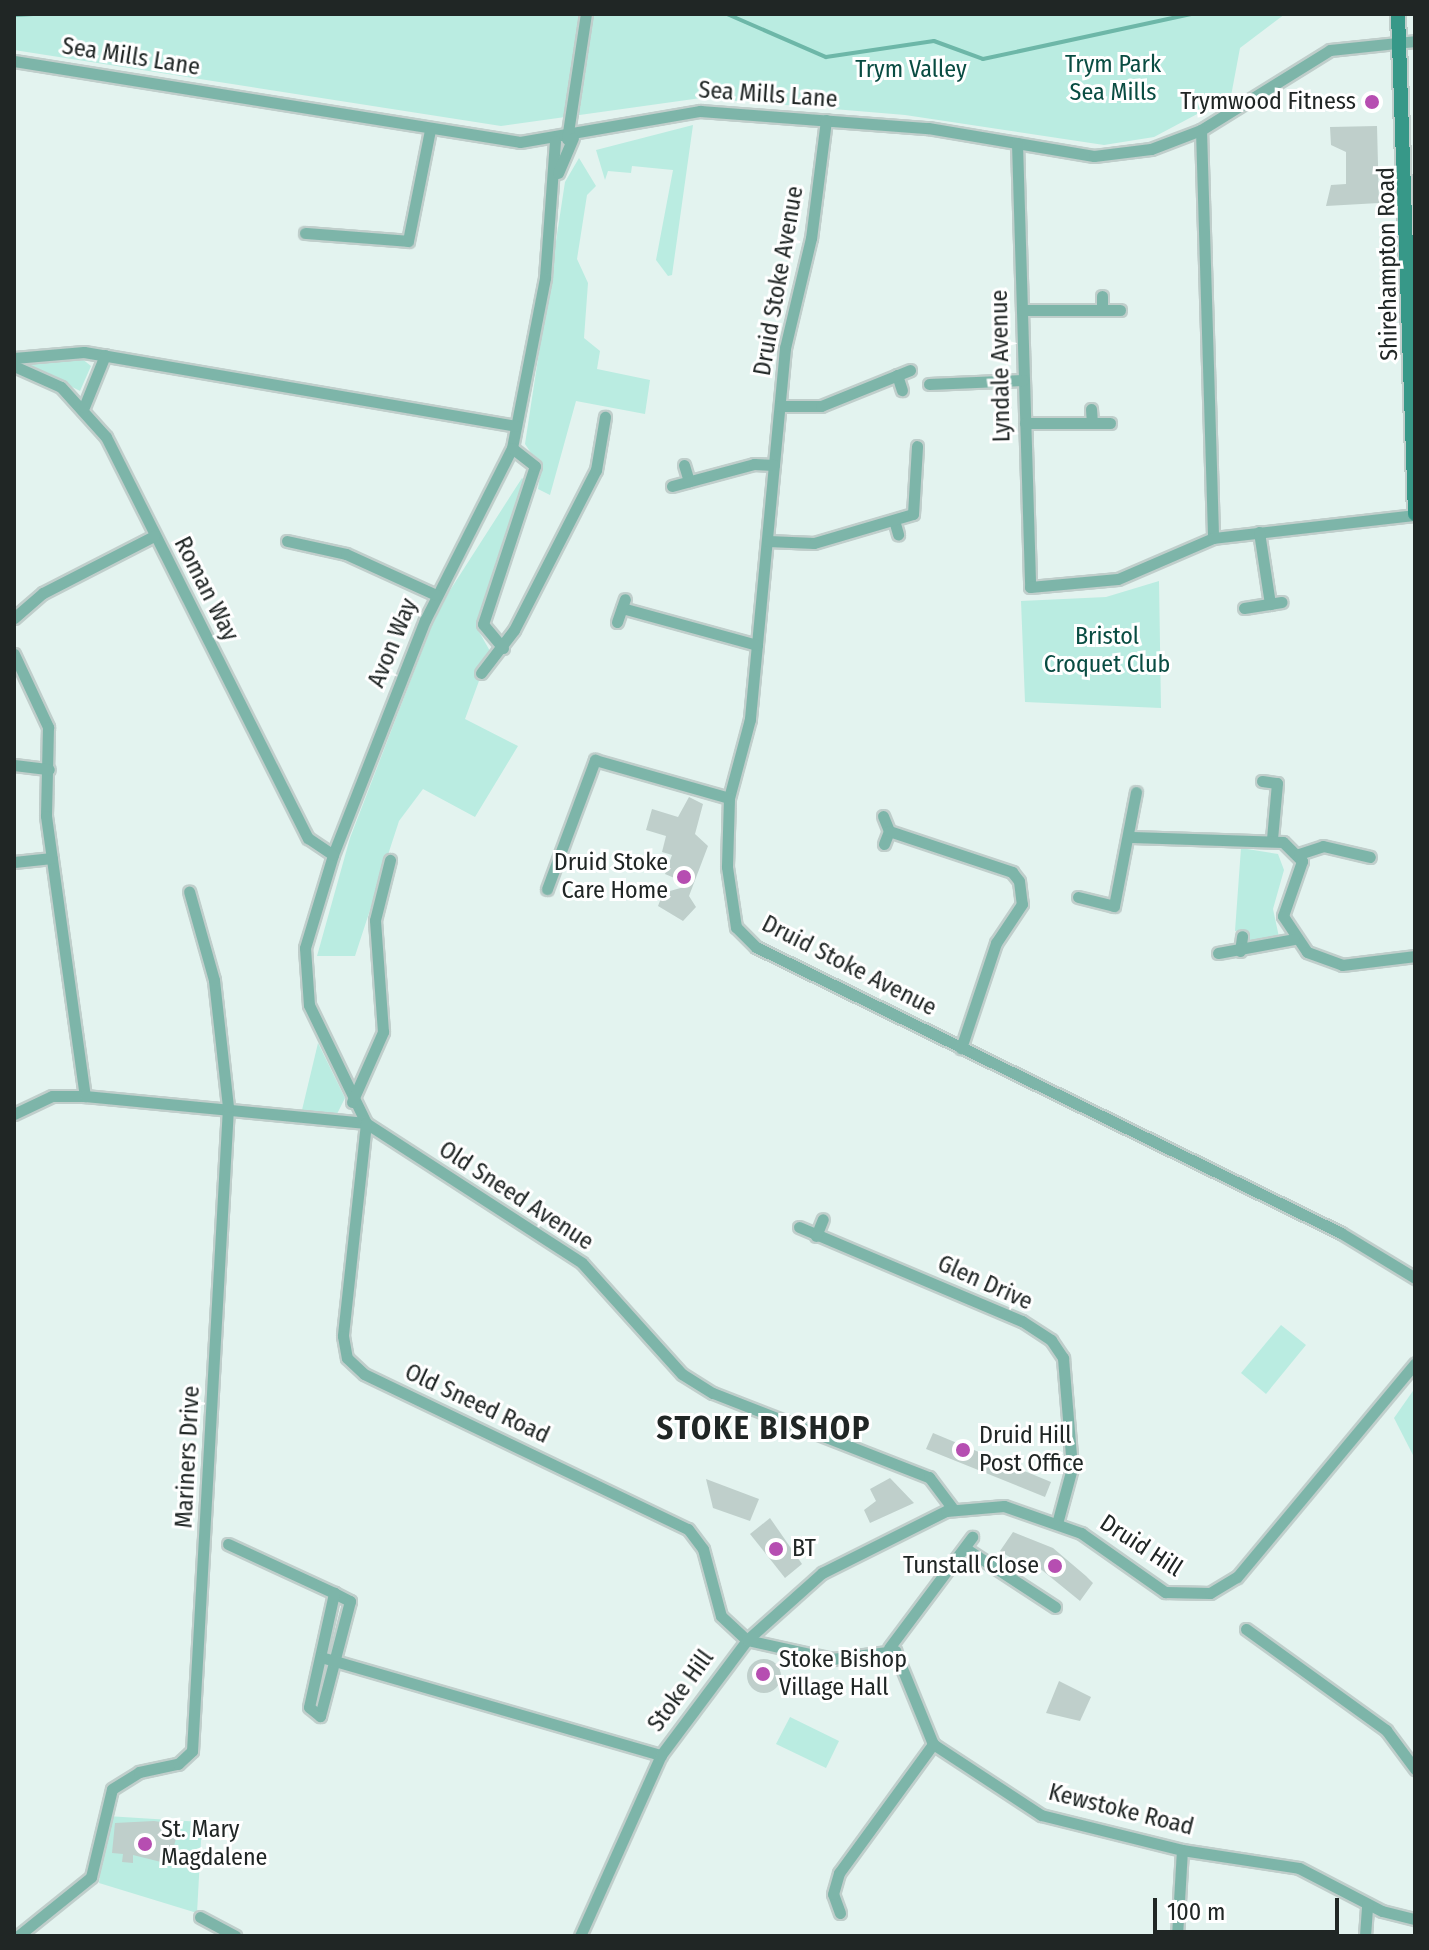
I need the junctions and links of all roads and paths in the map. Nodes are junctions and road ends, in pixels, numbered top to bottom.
1 (586, 14) edge
2 (1398, 14) edge
3 (1408, 41) edge
4 (14, 61) edge
5 (826, 120) junction
6 (430, 130) junction
7 (1201, 130) junction
8 (565, 139) junction
9 (1017, 143) junction
10 (558, 173) junction
11 (1412, 236) edge
12 (315, 248) dead end
13 (1102, 296) dead end
14 (1102, 309) junction
15 (1022, 310) junction
16 (1120, 310) dead end
17 (105, 355) junction
18 (14, 358) edge
19 (14, 366) edge
20 (910, 370) dead end
21 (897, 375) junction
22 (1023, 380) junction
23 (902, 390) dead end
24 (942, 399) dead end
25 (780, 406) junction
26 (84, 407) junction
27 (1091, 409) dead end
28 (605, 417) dead end
29 (1025, 423) junction
30 (1092, 423) junction
31 (1110, 423) dead end
32 (516, 426) junction
33 (917, 446) dead end
34 (512, 448) junction
35 (684, 465) dead end
36 (774, 465) junction
37 (689, 481) junction
38 (672, 486) dead end
39 (1415, 514) edge
40 (894, 520) junction
41 (1259, 532) junction
42 (898, 534) dead end
43 (154, 536) junction
44 (1213, 538) junction
45 (287, 541) dead end
46 (768, 541) junction
47 (436, 595) junction
48 (1244, 608) dead end
49 (14, 618) edge
50 (617, 622) dead end
51 (757, 645) junction
52 (503, 648) junction
53 (14, 654) edge
54 (481, 673) dead end
55 (14, 765) edge
56 (49, 769) junction
57 (1262, 781) dead end
58 (1136, 792) dead end
59 (729, 798) junction
60 (883, 816) dead end
61 (889, 831) junction
62 (1132, 837) junction
63 (1272, 839) junction
64 (884, 844) dead end
65 (1299, 854) junction
66 (333, 855) junction
67 (1370, 857) dead end
68 (52, 858) junction
69 (390, 860) dead end
70 (14, 862) edge
71 (547, 889) dead end
72 (189, 891) dead end
73 (1078, 897) dead end
74 (1242, 936) dead end
75 (1294, 939) junction
76 (1240, 951) junction
77 (1218, 953) dead end
78 (1415, 956) edge
79 (961, 1048) junction
80 (85, 1096) junction
81 (352, 1102) junction
82 (228, 1107) junction
83 (14, 1114) edge
84 (366, 1123) junction
85 (823, 1219) dead end
86 (799, 1227) dead end
87 (816, 1236) junction
88 (1415, 1278) edge
89 (1415, 1363) edge
90 (953, 1509) junction
91 (1058, 1520) junction
92 (892, 1533) joint
93 (972, 1537) dead end
94 (228, 1544) dead end
95 (968, 1550) junction
96 (334, 1593) junction
97 (1055, 1607) dead end
98 (1246, 1629) dead end
99 (747, 1640) junction
100 (889, 1648) junction
101 (321, 1657) junction
102 (339, 1661) junction
103 (933, 1744) junction
104 (661, 1755) junction
105 (1415, 1769) edge
106 (1182, 1850) junction
107 (1367, 1904) junction
108 (840, 1913) dead end
109 (200, 1917) dead end
110 (1415, 1919) edge
111 (18, 1936) edge
112 (235, 1936) edge
113 (580, 1936) edge
114 (1177, 1936) edge
115 (1365, 1936) edge

1 - 8 street
2 - 3 main road, Shirehampton Road
3 - 7 street, Sea Mills Lane
3 - 11 main road, Shirehampton Road
4 - 6 street, Sea Mills Lane
5 - 8 street, Sea Mills Lane
5 - 9 street, Sea Mills Lane
5 - 25 street, Druid Stoke Avenue
6 - 8 street, Sea Mills Lane
6 - 12 street
7 - 9 street, Sea Mills Lane
7 - 44 street
8 - 10 street, Avon Way
8 - 10 street, Avon Way
9 - 15 street, Lyndale Avenue
10 - 32 street, Avon Way
11 - 39 main road, Shirehampton Road
13 - 14 street
14 - 15 street
14 - 16 street
15 - 22 street, Lyndale Avenue
17 - 18 street
17 - 26 street
17 - 32 street
19 - 26 street
20 - 21 street
21 - 23 street
21 - 25 street
22 - 24 street
22 - 29 street, Lyndale Avenue
25 - 36 street, Druid Stoke Avenue
26 - 43 street, Roman Way
27 - 30 street
28 - 52 street
29 - 30 street
29 - 44 street, Lyndale Avenue
30 - 31 street
32 - 34 street, Avon Way
33 - 40 street
34 - 47 street, Avon Way
34 - 52 street
35 - 37 street
36 - 37 street
36 - 46 street, Druid Stoke Avenue
37 - 38 street
39 - 41 street
40 - 42 street
40 - 46 street
41 - 44 street
41 - 48 street
43 - 49 street
43 - 66 street, Roman Way
45 - 47 street
46 - 51 street, Druid Stoke Avenue
47 - 66 street, Avon Way
50 - 51 street
51 - 59 street, Druid Stoke Avenue
52 - 54 street
53 - 56 street
55 - 56 street
56 - 68 street
57 - 63 street
58 - 62 street
59 - 71 street
59 - 79 street, Druid Stoke Avenue
60 - 61 street
61 - 64 street
61 - 79 street
62 - 63 street
62 - 73 street
63 - 65 street
65 - 67 street
65 - 75 street
66 - 81 street, Avon Way
68 - 70 street
68 - 80 street
69 - 81 street
72 - 82 street, Mariners Drive
74 - 76 street
75 - 76 street
75 - 78 street
76 - 77 street
79 - 88 street, Druid Stoke Avenue
80 - 82 street
80 - 83 street
81 - 84 street, Avon Way
82 - 84 street
82 - 111 street, Mariners Drive
84 - 90 street, Old Sneed Avenue
84 - 99 street, Old Sneed Road
85 - 87 street
86 - 87 street, Glen Drive
87 - 91 street, Glen Drive
89 - 91 street, Druid Hill
90 - 91 street, Druid Hill
90 - 92 street, Druid Hill
92 - 99 street, Stoke Hill
93 - 95 street
94 - 96 street
95 - 97 street
95 - 100 street
96 - 101 street
96 - 102 street
98 - 105 street
99 - 100 street
99 - 104 street, Stoke Hill
100 - 103 street
101 - 102 street
101 - 102 street
102 - 104 street
103 - 106 street, Kewstoke Road
103 - 108 street
104 - 113 street, Stoke Hill
106 - 107 street, Kewstoke Road
106 - 114 street
107 - 110 street, Kewstoke Road
107 - 115 street
109 - 112 street

